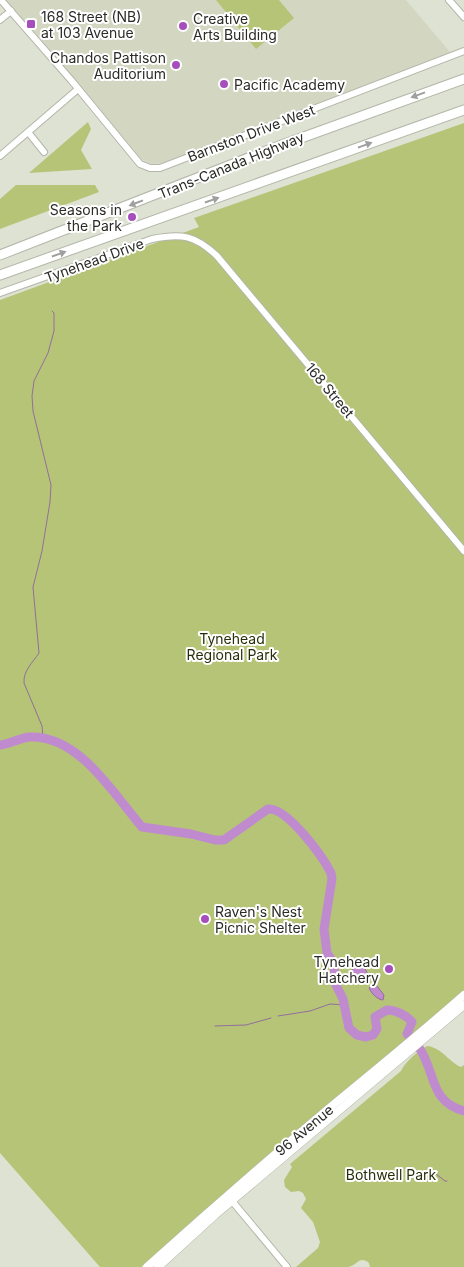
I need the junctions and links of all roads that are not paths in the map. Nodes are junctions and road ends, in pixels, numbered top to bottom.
1 (2, 0) edge
2 (449, 0) edge
3 (11, 11) junction
4 (464, 17) edge
5 (0, 20) edge
6 (464, 51) edge
7 (464, 79) edge
8 (78, 89) junction
9 (464, 110) edge
10 (28, 132) junction
11 (44, 152) dead end
12 (0, 156) edge
13 (190, 237) joint
14 (0, 256) edge
15 (0, 274) edge
16 (0, 293) edge
17 (464, 551) edge
18 (464, 995) edge
19 (464, 1005) edge
20 (422, 1037) junction
21 (405, 1051) junction
22 (236, 1188) junction
23 (232, 1201) junction
24 (147, 1267) edge
25 (158, 1267) edge
26 (288, 1267) edge

1 - 3 street
2 - 4 street
3 - 5 street
3 - 8 street
6 - 8 street, Barnston Drive West
7 -> 14 highway, Trans-Canada Highway
8 - 10 street
15 -> 9 highway, Trans-Canada Highway
10 - 11 street
10 - 12 street
13 - 16 street, Tynehead Drive
13 - 17 street, 168 Street
18 - 20 main road, 96 Avenue
19 - 20 main road, 96 Avenue
20 - 21 main road, 96 Avenue
21 - 22 main road, 96 Avenue
21 - 23 main road, 96 Avenue
22 - 23 main road
22 - 24 main road, 96 Avenue
23 - 25 main road, 96 Avenue
23 - 26 street

